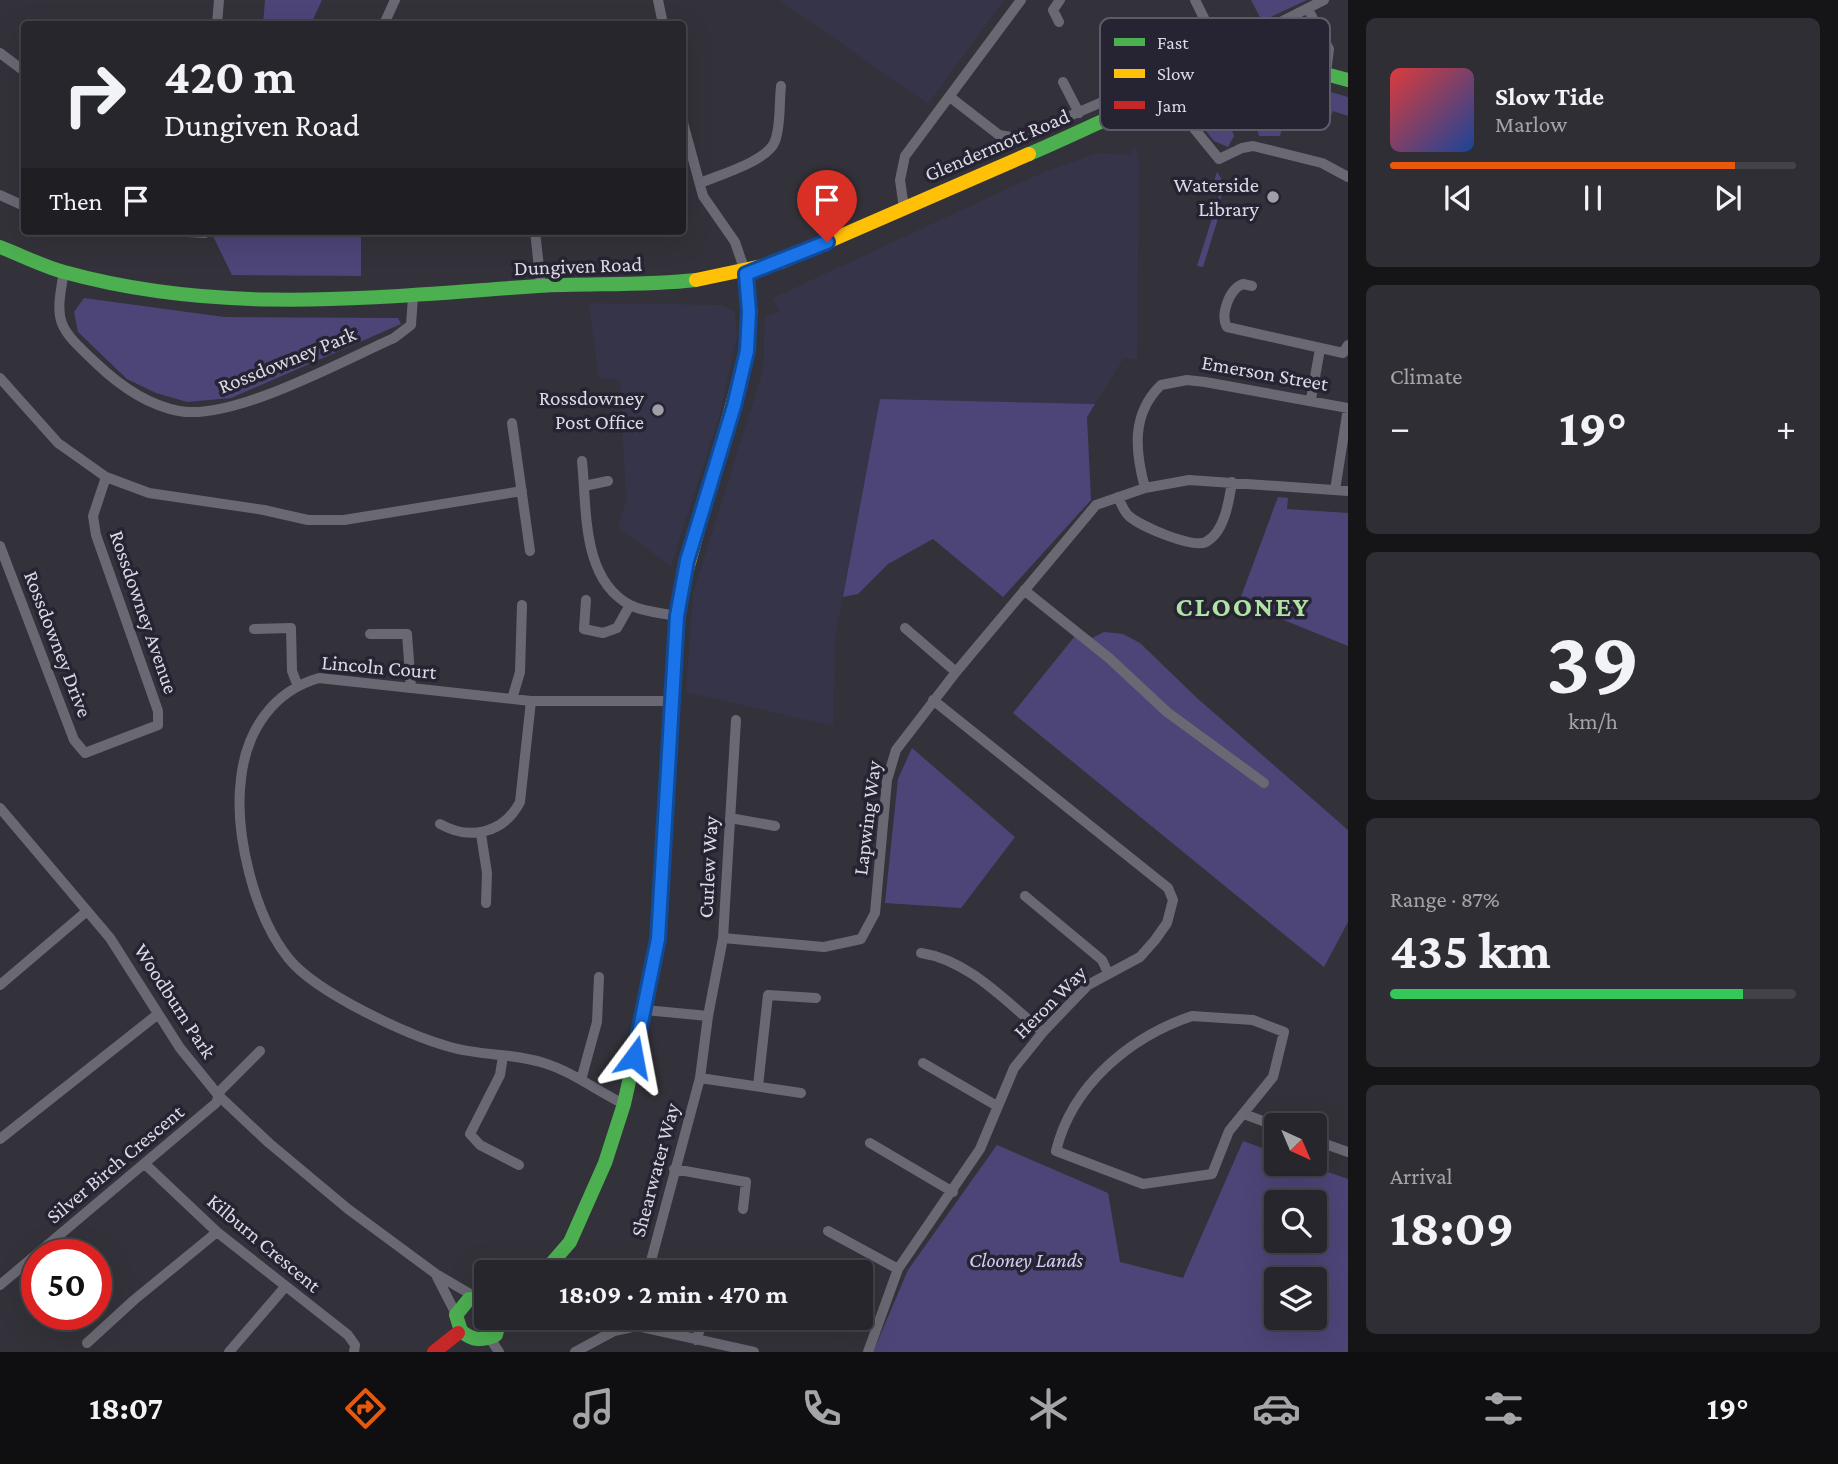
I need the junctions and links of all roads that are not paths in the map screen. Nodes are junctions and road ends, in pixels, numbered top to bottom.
1 (219, 0) edge
2 (395, 0) edge
3 (657, 0) edge
4 (1021, 0) edge
5 (1195, 0) edge
6 (1324, 0) edge
7 (1056, 2) edge
8 (1308, 9) junction
9 (1204, 18) edge
10 (1290, 18) edge
11 (1313, 18) edge
12 (217, 21) edge
13 (385, 21) edge
14 (662, 21) edge
15 (1059, 22) dead end
16 (0, 53) edge
17 (21, 69) edge
18 (1330, 74) edge
19 (1348, 80) edge
20 (1063, 82) dead end
21 (780, 86) dead end
22 (950, 97) junction
23 (1100, 104) edge
24 (1079, 113) junction
25 (1100, 123) edge
26 (1195, 130) edge
27 (686, 134) edge
28 (1348, 177) edge
29 (699, 183) junction
30 (0, 195) edge
31 (21, 205) edge
32 (904, 208) junction
33 (535, 235) edge
34 (0, 247) edge
35 (64, 272) junction
36 (746, 274) junction
37 (541, 286) junction
38 (1252, 286) dead end
39 (413, 297) junction
40 (1348, 345) edge
41 (1320, 349) junction
42 (0, 379) edge
43 (1311, 399) junction
44 (1348, 408) edge
45 (512, 423) dead end
46 (582, 461) dead end
47 (106, 477) junction
48 (608, 481) dead end
49 (1233, 482) junction
50 (584, 486) junction
51 (1145, 488) junction
52 (1335, 490) junction
53 (522, 491) junction
54 (1348, 491) edge
55 (1118, 497) junction
56 (0, 546) edge
57 (530, 551) dead end
58 (1024, 590) junction
59 (586, 600) dead end
60 (522, 605) dead end
61 (630, 605) junction
62 (677, 616) junction
63 (905, 628) dead end
64 (254, 629) dead end
65 (370, 634) dead end
66 (956, 672) junction
67 (297, 684) junction
68 (411, 688) junction
69 (512, 699) junction
70 (933, 700) junction
71 (531, 701) junction
72 (671, 701) junction
73 (736, 720) dead end
74 (85, 753) joint
75 (1264, 783) dead end
76 (0, 808) edge
77 (730, 818) junction
78 (440, 824) dead end
79 (775, 826) dead end
80 (481, 834) junction
81 (1025, 896) dead end
82 (486, 903) dead end
83 (87, 911) junction
84 (723, 939) junction
85 (920, 953) dead end
86 (1108, 973) junction
87 (599, 977) dead end
88 (0, 985) edge
89 (816, 998) dead end
90 (645, 1010) junction
91 (158, 1014) junction
92 (708, 1016) junction
93 (1043, 1032) junction
94 (260, 1051) dead end
95 (503, 1056) junction
96 (923, 1063) dead end
97 (700, 1078) junction
98 (582, 1080) junction
99 (758, 1086) junction
100 (801, 1093) dead end
101 (219, 1096) junction
102 (624, 1104) junction
103 (997, 1106) junction
104 (1244, 1114) junction
105 (1264, 1122) edge
106 (0, 1139) edge
107 (870, 1143) dead end
108 (1327, 1145) edge
109 (1348, 1152) edge
110 (145, 1164) junction
111 (519, 1165) dead end
112 (674, 1169) junction
113 (953, 1192) junction
114 (743, 1209) dead end
115 (828, 1231) dead end
116 (217, 1232) junction
117 (554, 1260) edge
118 (652, 1260) edge
119 (898, 1269) junction
120 (436, 1274) junction
121 (0, 1285) edge
122 (285, 1287) junction
123 (474, 1295) edge
124 (474, 1301) edge
125 (456, 1314) junction
126 (699, 1330) edge
127 (458, 1333) junction
128 (696, 1339) junction
129 (87, 1343) dead end
130 (495, 1346) edge
131 (354, 1349) edge
132 (229, 1352) edge
133 (366, 1352) edge
134 (434, 1352) edge
135 (575, 1352) edge
136 (754, 1352) edge
137 (868, 1352) edge

1 - 12 street
2 - 13 street
3 - 14 street
4 - 22 street
5 - 9 street
6 - 8 street
7 - 15 street
8 - 10 street
8 - 11 street
16 - 17 street
18 - 19 main road, Glendermott Road
20 - 24 street
21 - 29 street
22 - 24 street
22 - 32 street
23 - 24 street
25 - 32 main road, Glendermott Road
26 - 28 street
27 - 29 street
29 - 36 street
30 - 31 street
32 - 36 main road, Dungiven Road
33 - 37 street
34 - 35 main road, Dungiven Road
35 - 39 main road, Dungiven Road
35 - 39 street, Rossdowney Park
36 - 37 main road, Dungiven Road
36 - 62 main road
37 - 39 main road, Dungiven Road
38 - 41 street
40 - 41 street
41 - 43 street
42 - 47 street
43 - 44 street, Emerson Street
43 - 51 street, Emerson Street
44 - 52 street
45 - 53 street
46 - 50 street
47 - 53 street
47 - 74 street, Rossdowney Avenue
48 - 50 street
49 - 51 street
49 - 52 street
49 - 55 street
50 - 61 street
51 - 55 street
52 - 54 street
53 - 57 street
55 - 58 street, Lapwing Way
56 - 74 street, Rossdowney Drive
58 - 66 street, Lapwing Way
58 - 75 street
59 - 61 street
60 - 69 street
61 - 62 street
62 - 72 main road
63 - 66 street
64 - 67 street
65 - 68 street
66 - 70 street, Lapwing Way
67 - 68 street, Lincoln Court
67 - 95 street, Lincoln Court
68 - 69 street, Lincoln Court
69 - 71 street, Lincoln Court
70 - 84 street, Lapwing Way
70 - 86 street, Heron Way
71 - 72 street, Lincoln Court
71 - 80 street
72 - 90 main road
73 - 77 street, Curlew Way
76 - 83 street, Woodburn Park
77 - 79 street
77 - 84 street, Curlew Way
78 - 80 street
80 - 82 street
81 - 86 street
83 - 88 street
83 - 91 street, Woodburn Park
84 - 92 street, Curlew Way
85 - 93 street
86 - 93 street, Heron Way
87 - 98 street
89 - 99 street
90 - 92 street
90 - 102 main road
91 - 101 street, Woodburn Park
91 - 106 street
92 - 97 street, Shearwater Way
93 - 103 street, Heron Way
94 - 101 street, Silver Birch Crescent
95 - 98 street, Lincoln Court
95 - 111 street
96 - 103 street
97 - 99 street
97 - 112 street, Shearwater Way
98 - 102 street, Lincoln Court
99 - 100 street
101 - 110 street, Silver Birch Crescent
101 - 120 street, Woodburn Park
102 - 117 main road
103 - 113 street, Heron Way
104 - 104 street
104 - 105 street
107 - 113 street
108 - 109 street
110 - 116 street, Kilburn Crescent
110 - 121 street, Silver Birch Crescent
112 - 114 street
112 - 118 street, Shearwater Way
113 - 119 street, Heron Way
115 - 119 street
116 - 122 street, Kilburn Crescent
116 - 129 street
119 - 137 street, Heron Way
120 - 123 street, Woodburn Park
120 - 125 street, Woodburn Park
122 - 131 street, Kilburn Crescent
122 - 132 street
124 - 125 main road
125 - 127 main road
126 - 128 street
127 - 130 main road
127 - 134 main road
128 - 135 street
128 - 136 street
131 - 133 street, Kilburn Crescent

